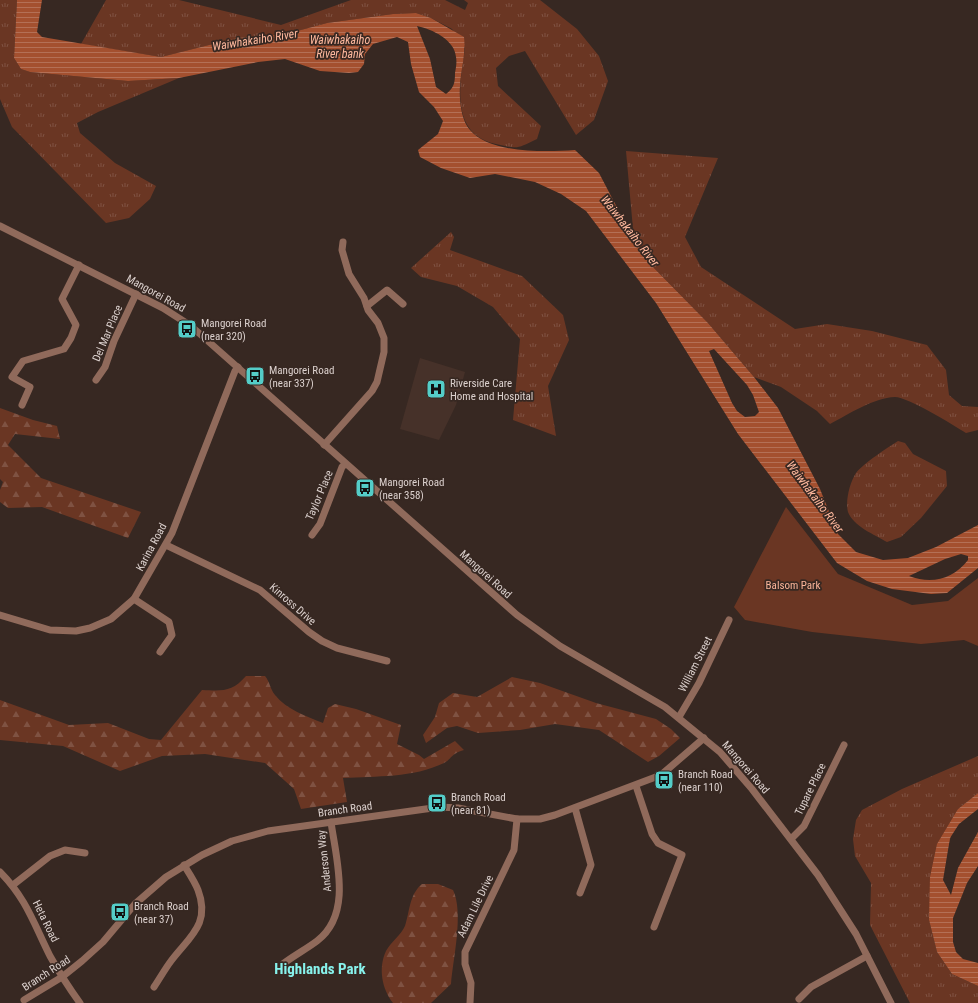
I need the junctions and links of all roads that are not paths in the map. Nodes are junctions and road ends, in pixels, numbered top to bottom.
1 (0, 226) edge
2 (343, 242) dead end
3 (79, 265) junction
4 (136, 294) junction
5 (403, 304) dead end
6 (367, 306) junction
7 (238, 367) junction
8 (96, 380) dead end
9 (22, 405) dead end
10 (324, 445) junction
11 (345, 464) junction
12 (312, 535) dead end
13 (166, 545) junction
14 (134, 599) junction
15 (0, 615) edge
16 (729, 620) dead end
17 (160, 652) dead end
18 (387, 661) dead end
19 (679, 718) junction
20 (704, 738) junction
21 (844, 745) dead end
22 (636, 786) junction
23 (575, 808) junction
24 (517, 819) junction
25 (331, 822) junction
26 (791, 839) junction
27 (85, 853) dead end
28 (184, 866) junction
29 (0, 872) edge
30 (13, 885) junction
31 (580, 892) dead end
32 (654, 927) dead end
33 (867, 956) junction
34 (279, 967) dead end
35 (62, 977) junction
36 (154, 987) dead end
37 (799, 999) dead end
38 (24, 1000) dead end
39 (80, 1003) edge
40 (470, 1003) edge
41 (891, 1003) edge

1 - 3 street, Mangorei Road
2 - 6 street
3 - 4 street, Mangorei Road
3 - 9 street
4 - 7 street, Mangorei Road
4 - 8 street, Del Mar Place
5 - 6 street
6 - 10 street
7 - 10 street, Mangorei Road
7 - 13 street, Karina Road
10 - 11 street, Mangorei Road
11 - 12 street, Taylor Place
11 - 19 street, Mangorei Road
13 - 14 street, Karina Road
13 - 18 street, Kinross Drive
14 - 15 street, Karina Road
14 - 17 street
16 - 19 street, William Street
19 - 20 street, Mangorei Road
20 - 22 street, Branch Road
20 - 26 street, Mangorei Road
21 - 26 street, Tupare Place
22 - 23 street, Branch Road
22 - 32 street
23 - 24 street, Branch Road
23 - 31 street
24 - 25 street, Branch Road
24 - 40 street, Adam Lile Drive
25 - 28 street, Branch Road
25 - 34 street, Anderson Way
26 - 33 street, Mangorei Road
27 - 30 street
28 - 35 street, Branch Road
28 - 36 street
29 - 30 street, Heta Road
30 - 35 street, Heta Road
33 - 37 street
33 - 41 street, Mangorei Road
35 - 38 street, Branch Road
35 - 39 street, Heta Road

